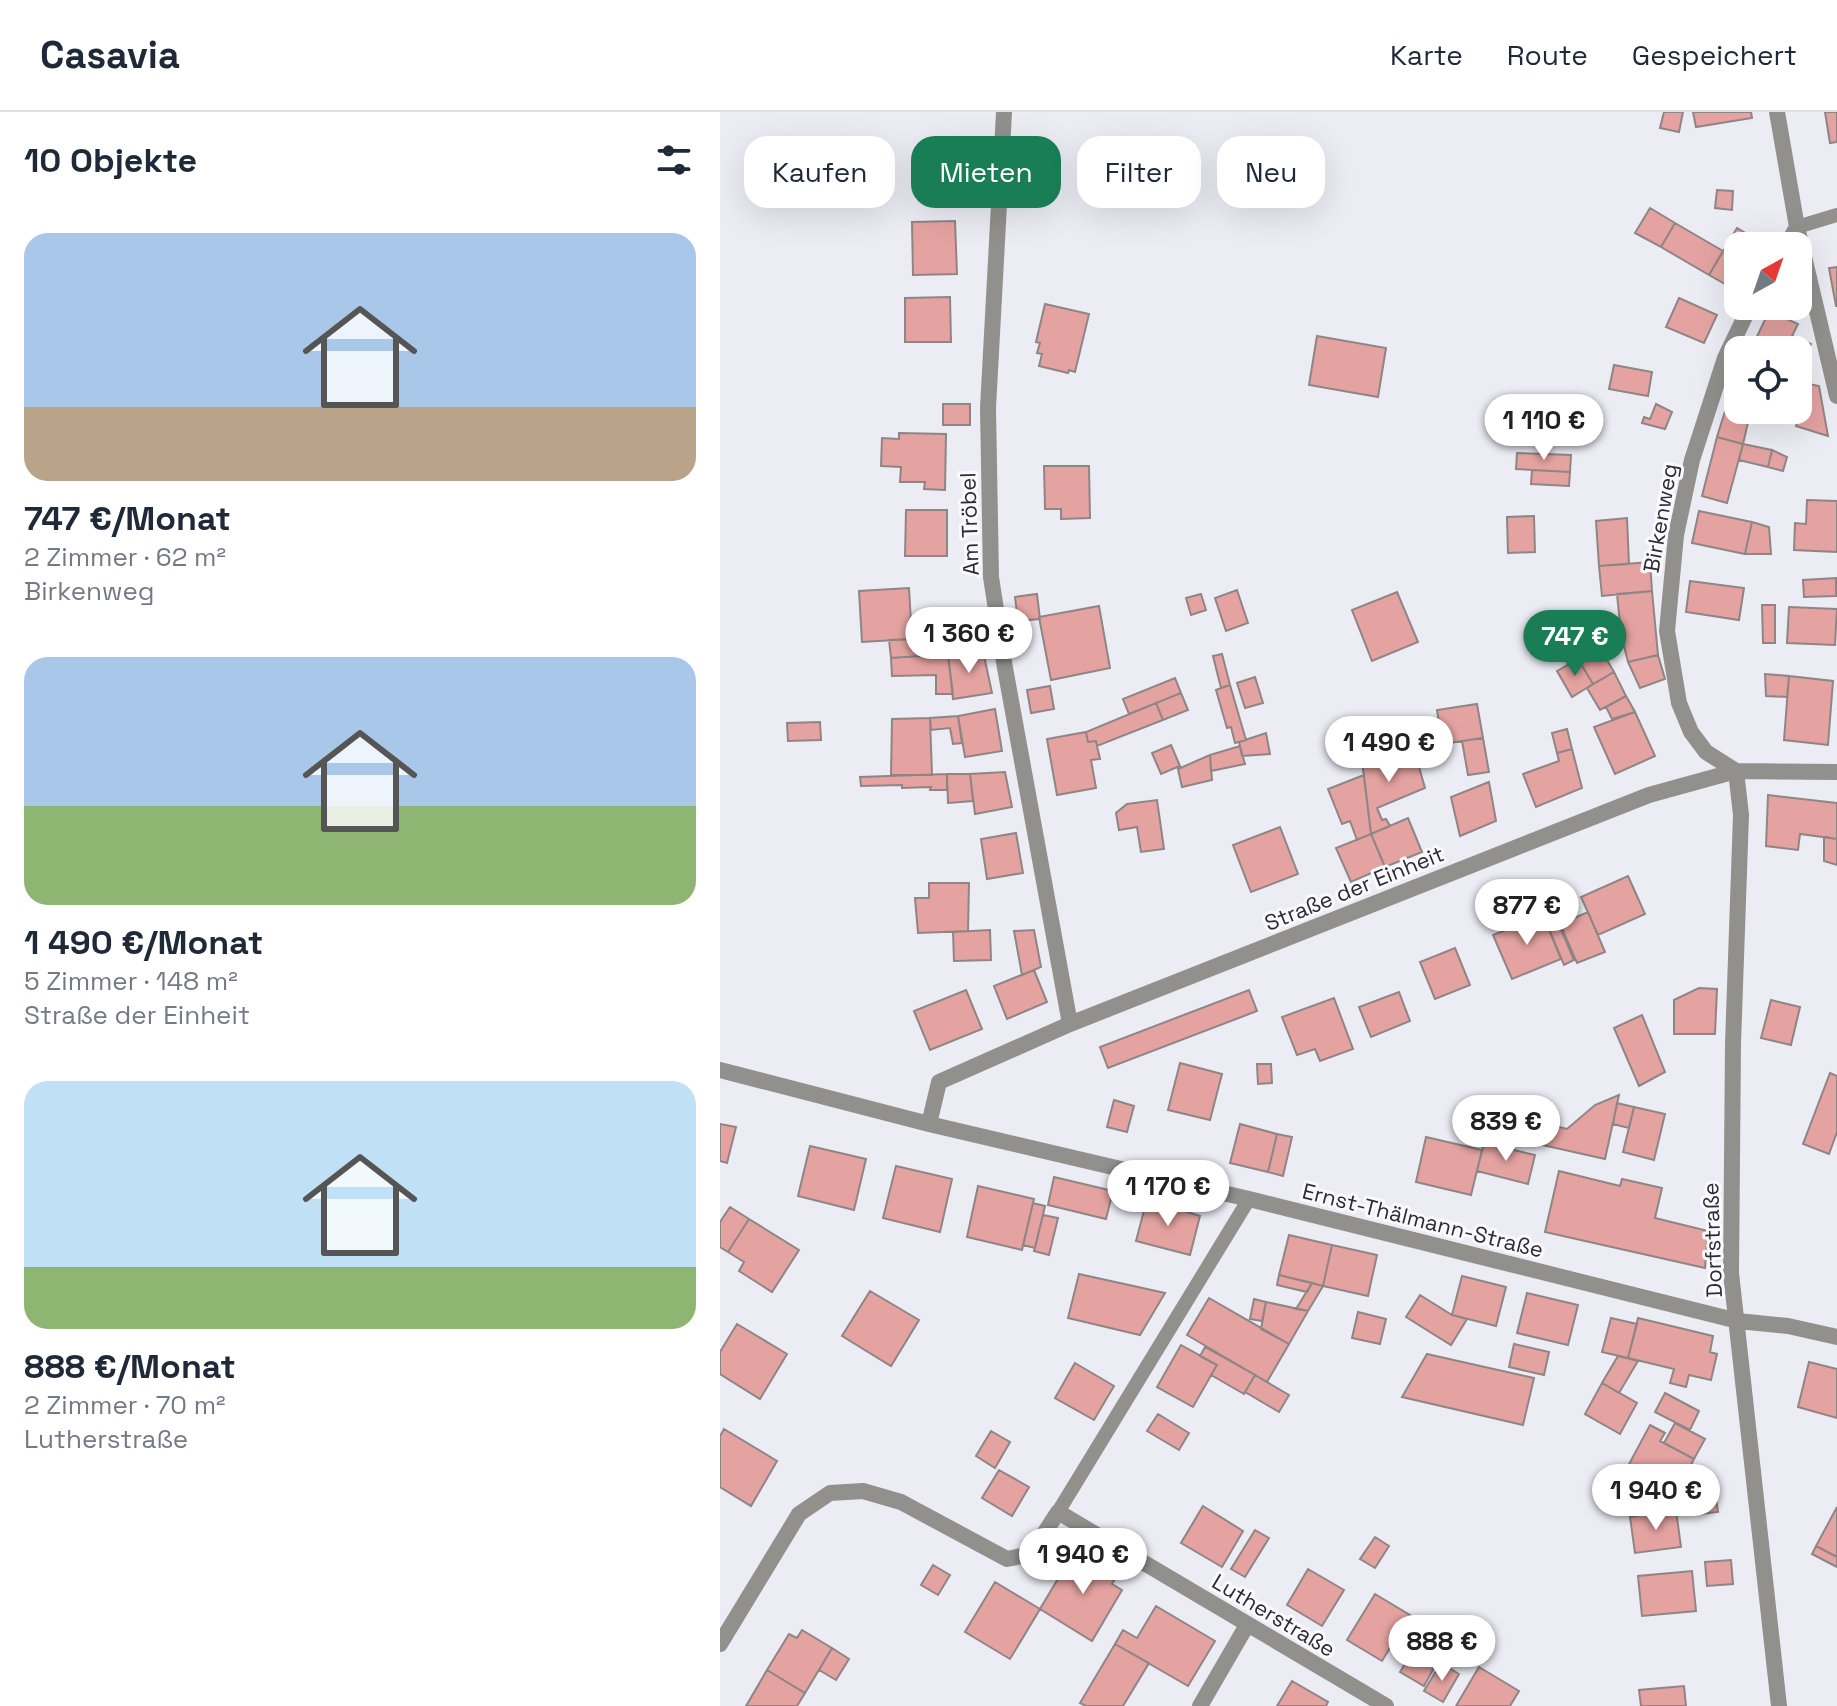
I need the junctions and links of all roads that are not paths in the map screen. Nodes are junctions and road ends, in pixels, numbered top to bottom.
1 (1004, 112) edge
2 (1777, 112) edge
3 (1837, 215) edge
4 (1797, 227) junction
5 (1794, 232) edge
6 (1743, 320) edge
7 (1837, 396) edge
8 (1736, 771) junction
9 (1837, 772) edge
10 (1070, 1024) junction
11 (720, 1070) edge
12 (929, 1124) junction
13 (1249, 1199) junction
14 (1738, 1321) junction
15 (1837, 1337) edge
16 (1058, 1512) junction
17 (1247, 1625) junction
18 (720, 1644) edge
19 (1200, 1706) edge
20 (1386, 1706) edge
21 (1779, 1706) edge

1 - 10 street, Am Tröbel
2 - 4 street
3 - 4 lane
4 - 5 street
4 - 7 street
6 - 8 street, Birkenweg
8 - 9 street, Straße der Einheit
8 - 10 street, Straße der Einheit
8 - 14 street, Dorfstraße
10 - 12 street, Straße der Einheit
11 - 12 street, Ernst-Thälmann-Straße
12 - 13 street, Ernst-Thälmann-Straße
13 - 14 street, Ernst-Thälmann-Straße
13 - 16 lane
14 - 15 street, Ernst-Thälmann-Straße
14 - 21 street, Dorfstraße
16 - 17 street, Lutherstraße
16 - 18 street
17 - 19 street
17 - 20 street, Lutherstraße

